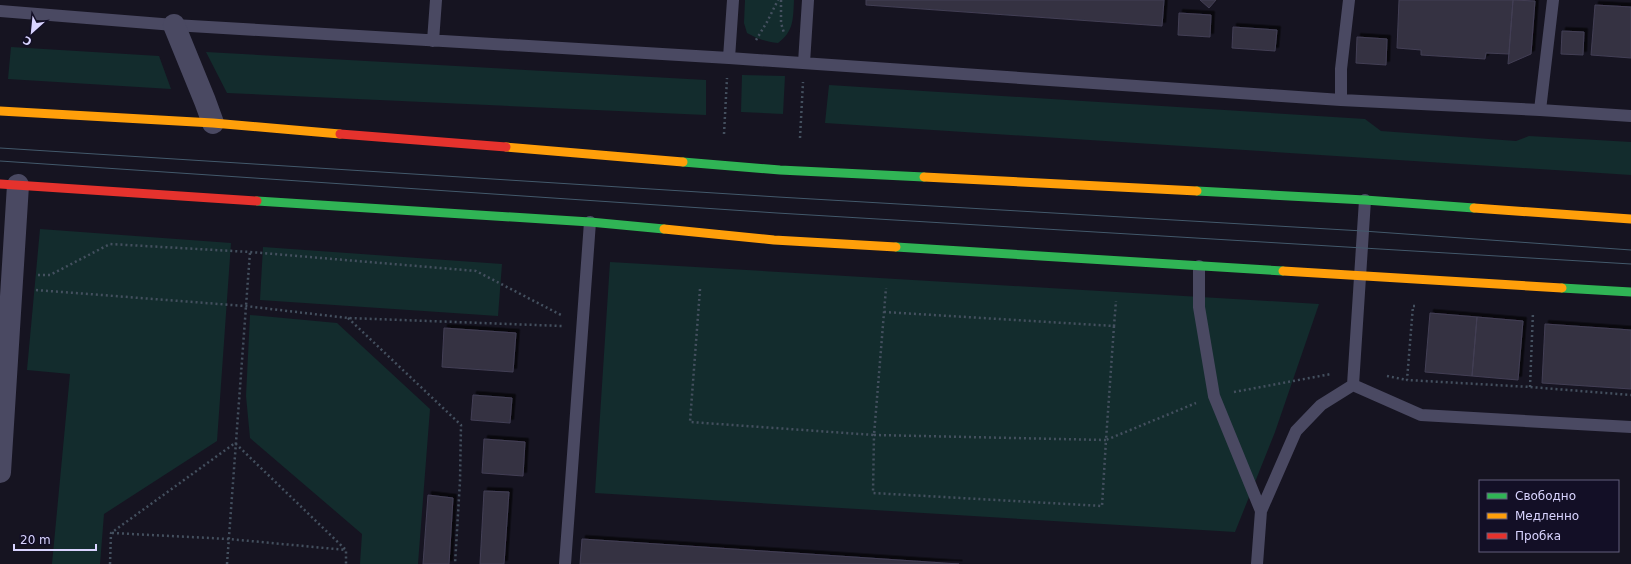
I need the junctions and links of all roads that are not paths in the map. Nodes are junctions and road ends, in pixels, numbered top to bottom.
1 (436, 0) edge
2 (734, 0) edge
3 (808, 0) edge
4 (1349, 0) edge
5 (1553, 0) edge
6 (0, 11) edge
7 (174, 25) junction
8 (433, 41) junction
9 (729, 58) junction
10 (804, 63) junction
11 (1341, 100) junction
12 (1540, 110) junction
13 (0, 111) edge
14 (1631, 116) edge
15 (212, 123) junction
16 (9, 184) edge
17 (1365, 200) junction
18 (1631, 219) edge
19 (590, 222) junction
20 (1199, 266) junction
21 (1361, 275) junction
22 (1631, 292) edge
23 (1353, 384) junction
24 (1631, 427) edge
25 (2, 436) edge
26 (0, 472) edge
27 (1261, 511) junction
28 (565, 564) edge
29 (1256, 564) edge

1 - 8 lane
2 - 9 lane
3 - 10 lane
4 - 11 lane
5 - 12 lane
6 - 7 lane
7 - 8 lane
7 - 15 street
8 - 9 lane
9 - 10 lane
10 - 11 lane
11 - 12 lane
12 - 14 lane
13 - 15 highway
15 - 17 highway
16 - 19 highway
16 - 25 street
17 - 18 highway
17 - 21 lane
19 - 20 highway
19 - 28 lane
20 - 21 highway
20 - 27 lane
21 - 22 highway
21 - 23 lane
23 - 24 lane
23 - 27 lane
25 - 26 street
27 - 29 lane

